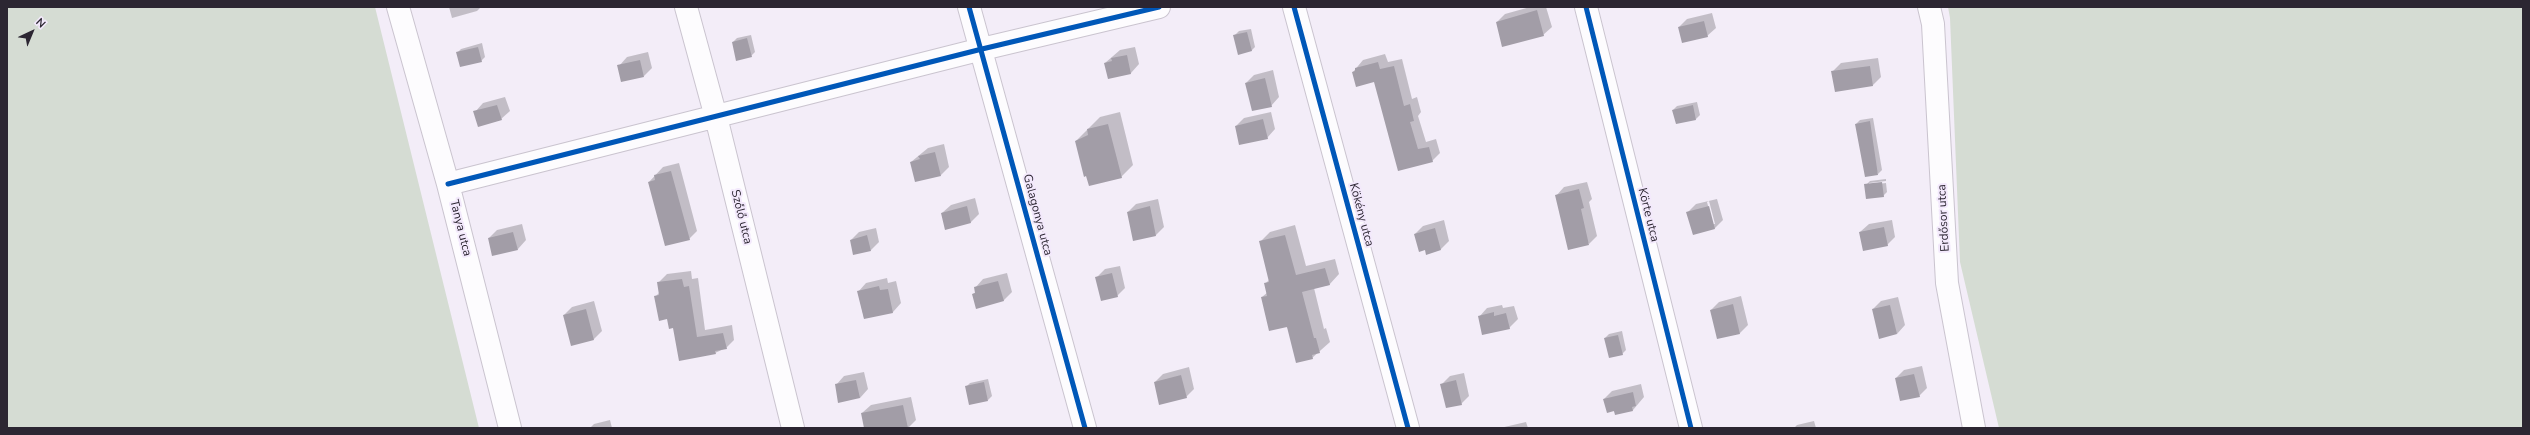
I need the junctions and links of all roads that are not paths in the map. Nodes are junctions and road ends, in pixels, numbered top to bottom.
1 (398, 7) edge
2 (686, 7) edge
3 (969, 7) edge
4 (1159, 7) edge
5 (1294, 7) edge
6 (1586, 7) edge
7 (1929, 7) edge
8 (982, 49) junction
9 (716, 117) junction
10 (448, 184) junction
11 (510, 428) edge
12 (793, 428) edge
13 (1084, 428) edge
14 (1408, 428) edge
15 (1691, 428) edge
16 (1974, 428) edge

1 - 10 street, Tanya utca
2 - 9 street, Szőlő utca
3 - 8 street, Galagonya utca
4 - 8 street
5 - 14 street, Kökény utca
6 - 15 street, Körte utca
7 - 16 street, Erdősor utca
8 - 9 street
8 - 13 street, Galagonya utca
9 - 10 street
9 - 12 street, Szőlő utca
10 - 11 street, Tanya utca

